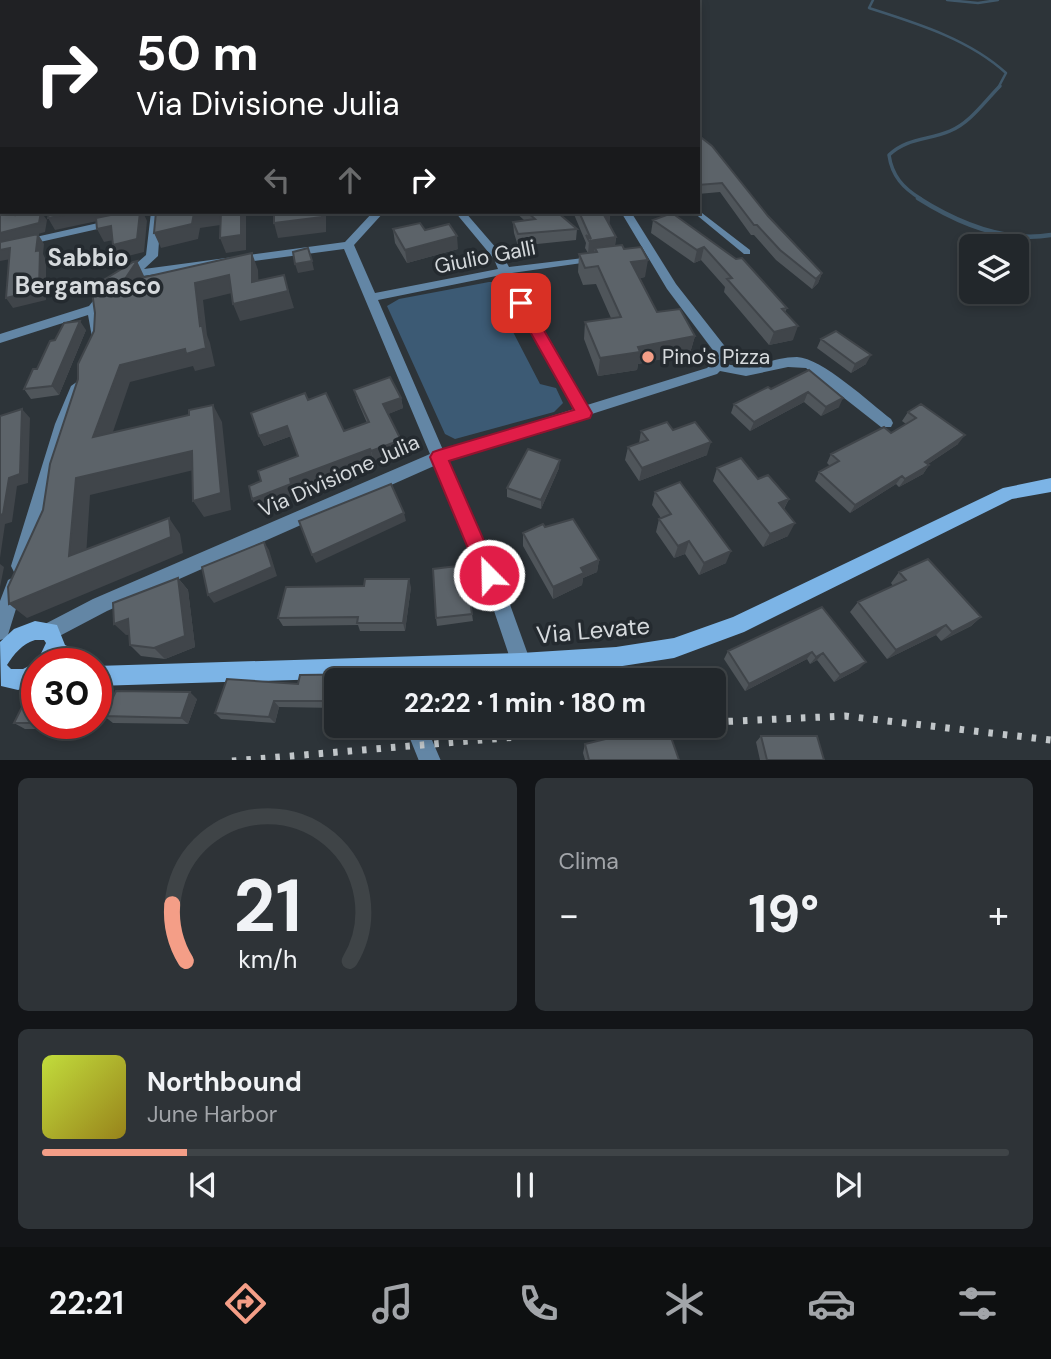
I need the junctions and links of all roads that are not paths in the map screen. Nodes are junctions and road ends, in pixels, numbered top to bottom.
1 (152, 214) edge
2 (155, 214) edge
3 (377, 214) edge
4 (462, 214) edge
5 (627, 214) edge
6 (700, 214) edge
7 (142, 217) edge
8 (129, 219) edge
9 (348, 244) junction
10 (0, 248) edge
11 (649, 252) junction
12 (747, 252) dead end
13 (632, 254) edge
14 (611, 257) edge
15 (504, 271) junction
16 (133, 274) junction
17 (370, 298) junction
18 (93, 309) junction
19 (0, 339) edge
20 (93, 351) edge
21 (719, 366) junction
22 (86, 368) edge
23 (584, 413) junction
24 (886, 423) dead end
25 (439, 457) junction
26 (1051, 485) edge
27 (2, 646) edge
28 (40, 648) edge
29 (56, 648) edge
30 (521, 663) junction
31 (456, 668) edge
32 (324, 673) edge
33 (0, 674) edge
34 (112, 674) edge
35 (21, 675) edge
36 (420, 738) edge
37 (430, 760) edge

1 - 7 street
2 - 16 street
3 - 9 street
4 - 15 street
5 - 11 street
6 - 12 lane
8 - 10 street
9 - 16 street
9 - 17 street
11 - 13 street
11 - 21 street
14 - 15 street, Giulio Galli
15 - 17 street, Giulio Galli
15 - 23 street
16 - 18 street
17 - 25 street
18 - 19 street
18 - 20 street
21 - 23 street, Via Divisione Julia
21 - 24 street
22 - 27 street
23 - 25 street, Via Divisione Julia
25 - 29 street, Via Divisione Julia
25 - 30 street
26 - 30 street, Via Levate
27 - 28 street
30 - 31 street, Via Levate
32 - 34 street, Via Levate
33 - 35 street
36 - 37 street

